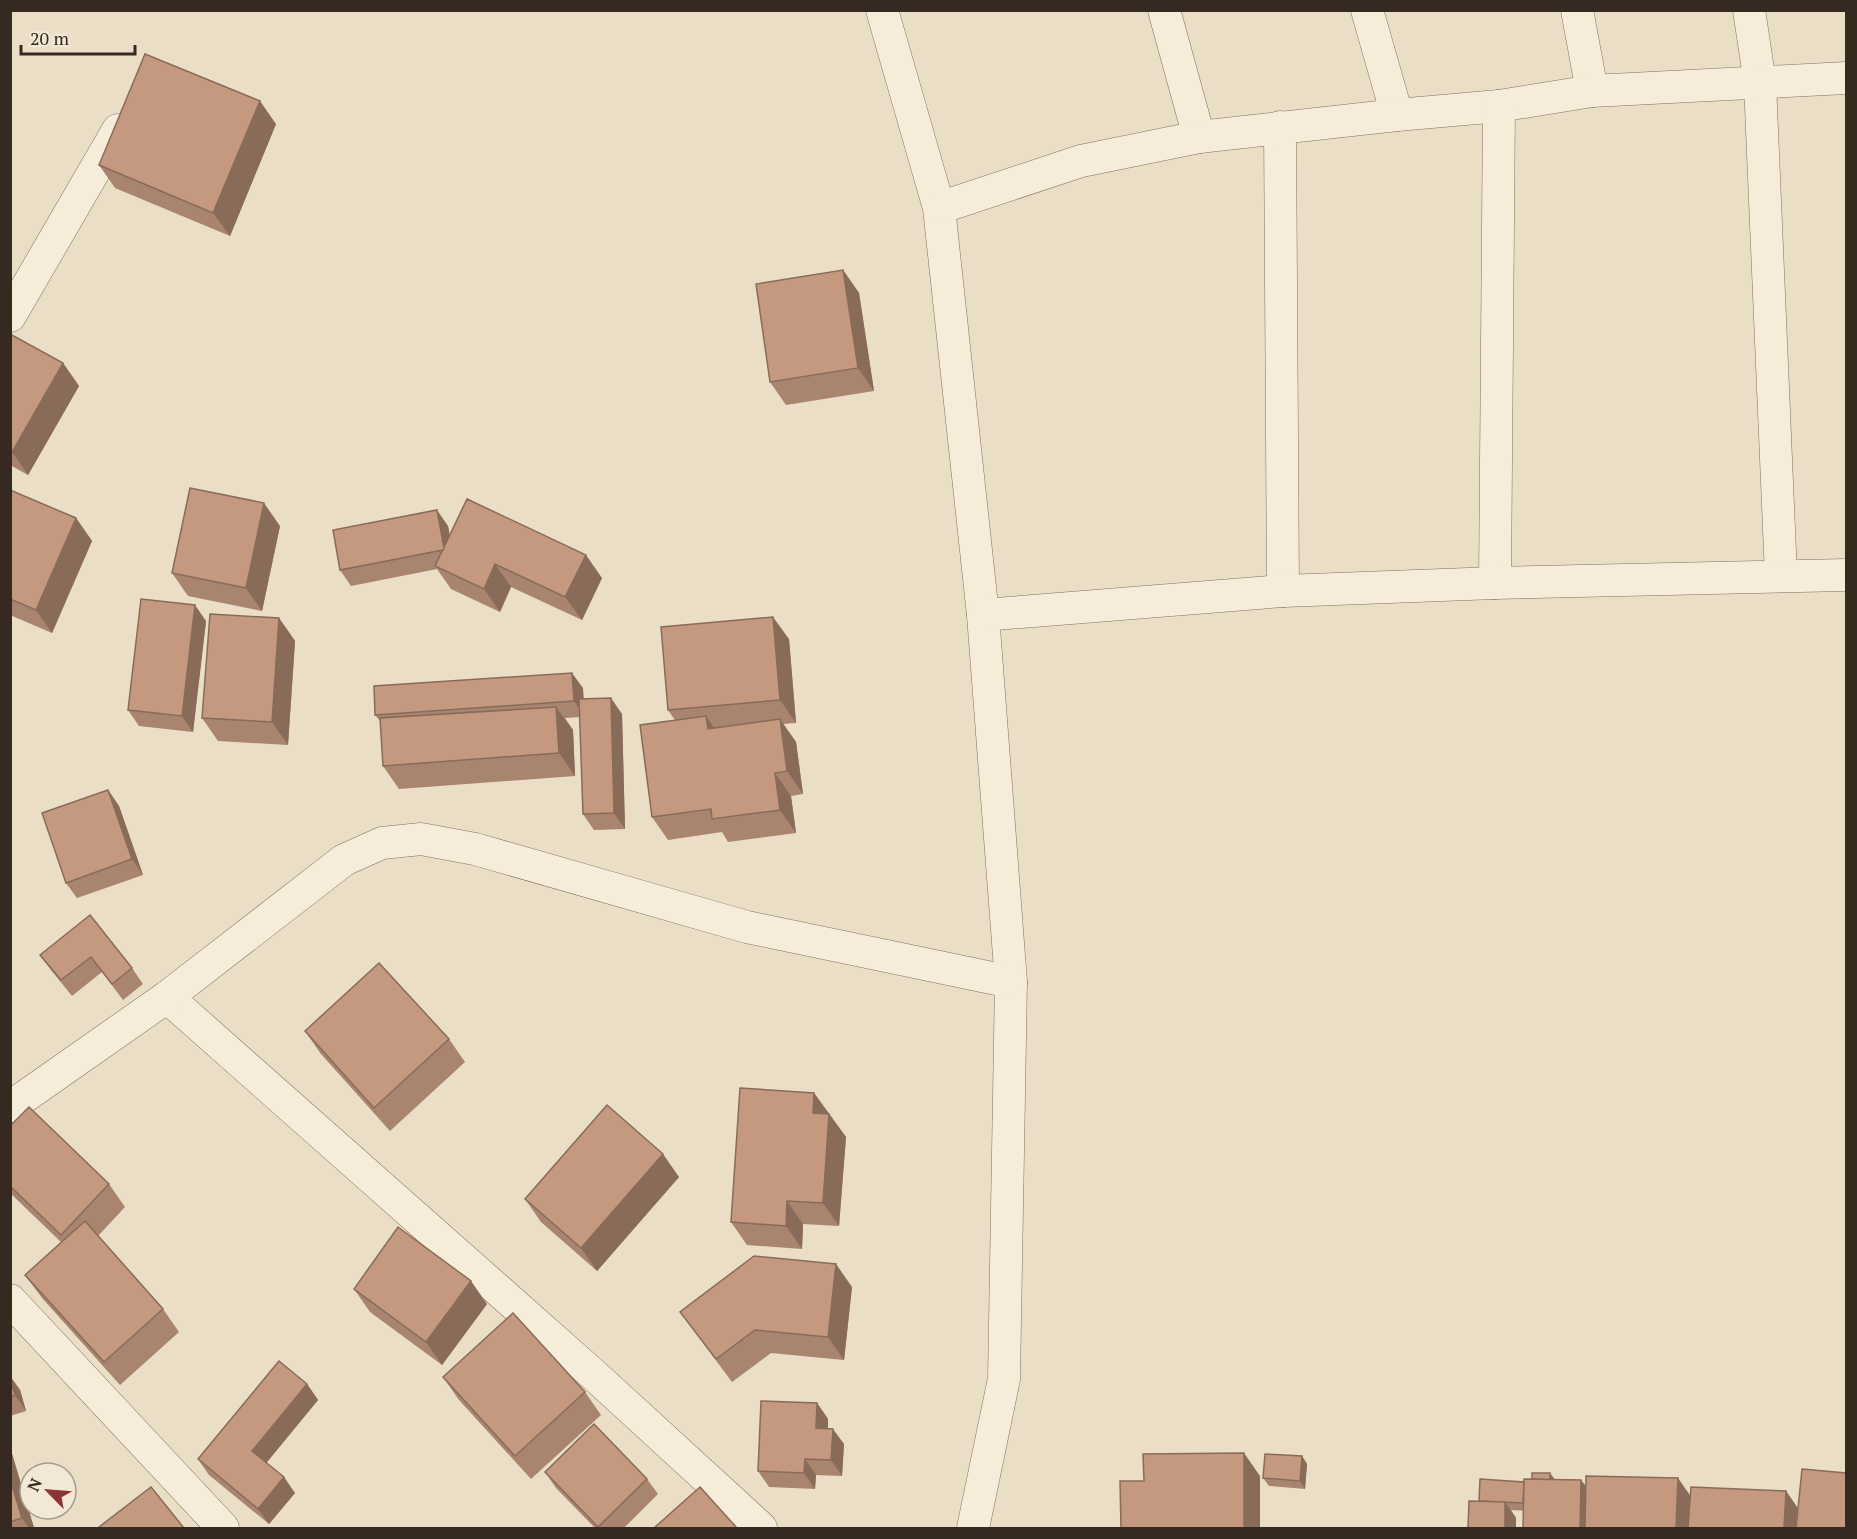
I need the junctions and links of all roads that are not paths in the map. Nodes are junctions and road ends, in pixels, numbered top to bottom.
1 (882, 10) edge
2 (1164, 10) edge
3 (1367, 10) edge
4 (1577, 10) edge
5 (1749, 10) edge
6 (1846, 78) edge
7 (1760, 83) junction
8 (1592, 91) junction
9 (1499, 105) junction
10 (1397, 115) junction
11 (1280, 127) junction
12 (118, 130) edge
13 (1199, 136) junction
14 (939, 208) junction
15 (10, 316) edge
16 (1846, 575) edge
17 (1781, 576) junction
18 (1495, 583) junction
19 (1283, 591) junction
20 (983, 615) junction
21 (1011, 982) junction
22 (167, 997) junction
23 (10, 1107) edge
24 (10, 1300) edge
25 (223, 1528) edge
26 (761, 1528) edge
27 (974, 1528) edge

1 - 14 street
2 - 13 street
3 - 10 street
4 - 8 street
5 - 7 street
6 - 7 street
7 - 8 street
7 - 17 street
8 - 9 street
9 - 10 street
9 - 18 street
10 - 11 street
11 - 13 street
11 - 19 street
12 - 15 street
13 - 14 street
14 - 20 street
16 - 17 street
17 - 18 street
18 - 19 street
19 - 20 street
20 - 21 street
21 - 22 street
21 - 27 street
22 - 23 street
22 - 26 street
24 - 25 street

